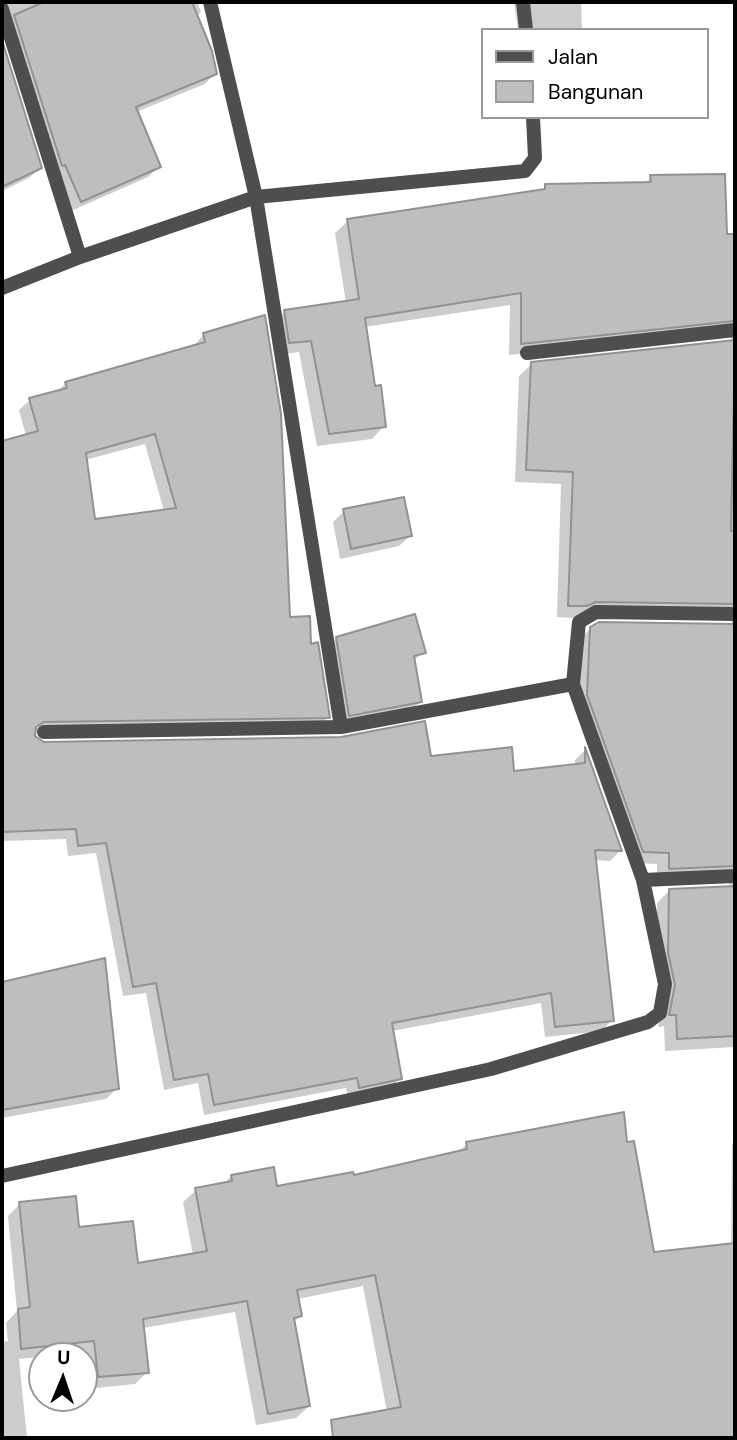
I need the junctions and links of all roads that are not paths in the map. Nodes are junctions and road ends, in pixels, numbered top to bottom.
1 (209, 2) edge
2 (523, 2) edge
3 (2, 9) edge
4 (526, 28) edge
5 (533, 119) edge
6 (256, 197) junction
7 (80, 257) junction
8 (2, 288) edge
9 (735, 330) edge
10 (527, 353) dead end
11 (735, 614) edge
12 (573, 684) junction
13 (341, 727) junction
14 (44, 732) dead end
15 (735, 876) edge
16 (643, 880) junction
17 (2, 1176) edge

1 - 6 street
2 - 4 street
3 - 7 street
5 - 6 street
6 - 7 street
6 - 13 street
7 - 8 street
9 - 10 street
11 - 12 street
12 - 13 street
12 - 16 street
13 - 14 street
15 - 16 street
16 - 17 street

